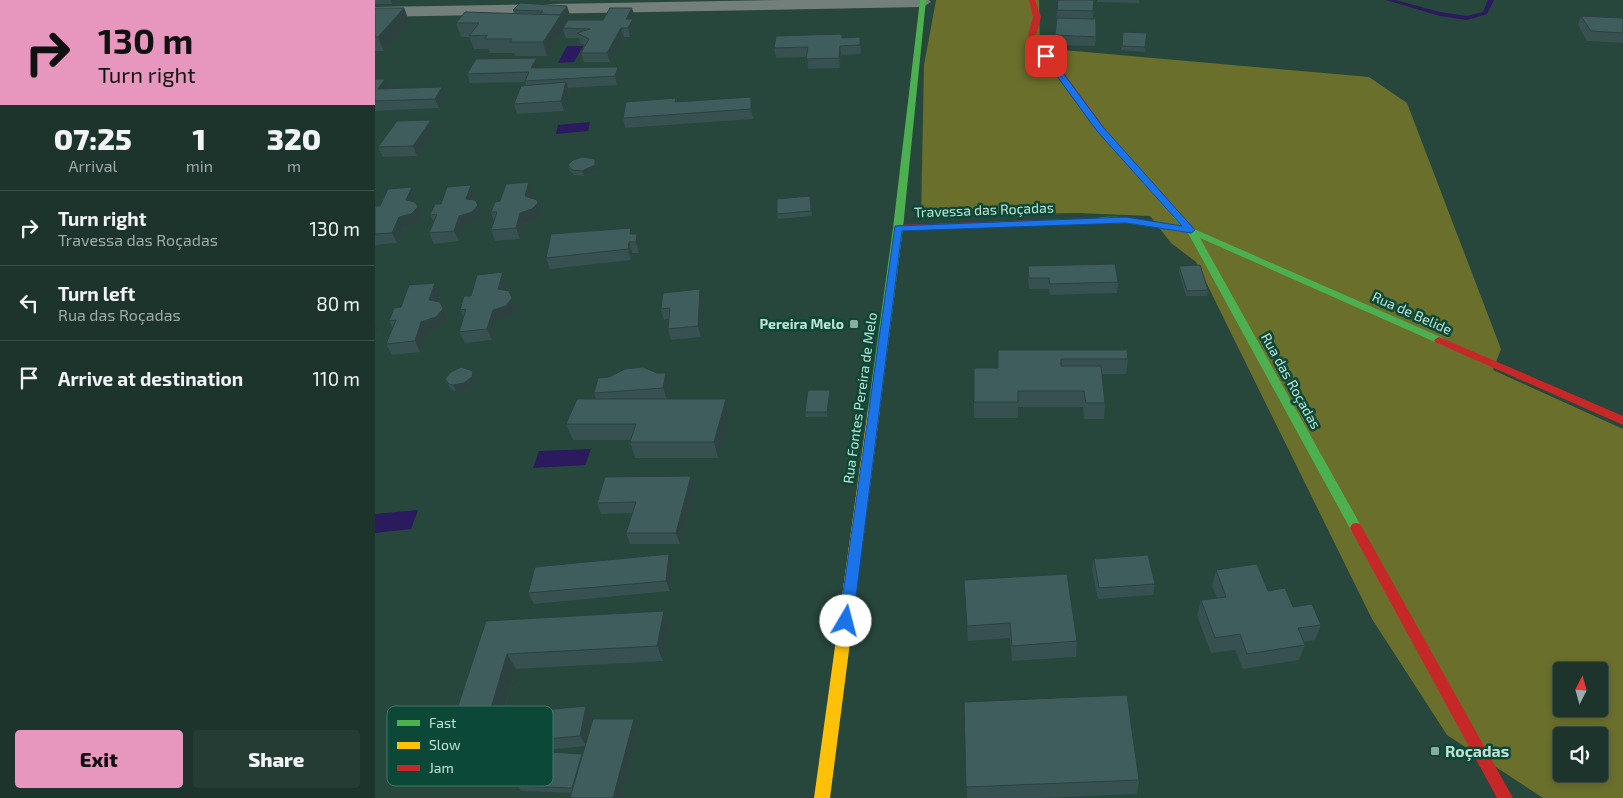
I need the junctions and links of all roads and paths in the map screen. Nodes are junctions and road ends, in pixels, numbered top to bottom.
1 (1032, 0) edge
2 (923, 1) edge
3 (375, 12) edge
4 (898, 228) junction
5 (1191, 230) junction
6 (1623, 421) edge
7 (822, 798) edge
8 (1505, 798) edge

1 - 5 street, Rua das Roçadas
2 - 3 street
2 - 4 street, Rua Fontes Pereira de Melo
4 - 5 street, Travessa das Roçadas
4 - 7 street, Rua Fontes Pereira de Melo
5 - 6 street, Rua de Belide
5 - 8 street, Rua das Roçadas

